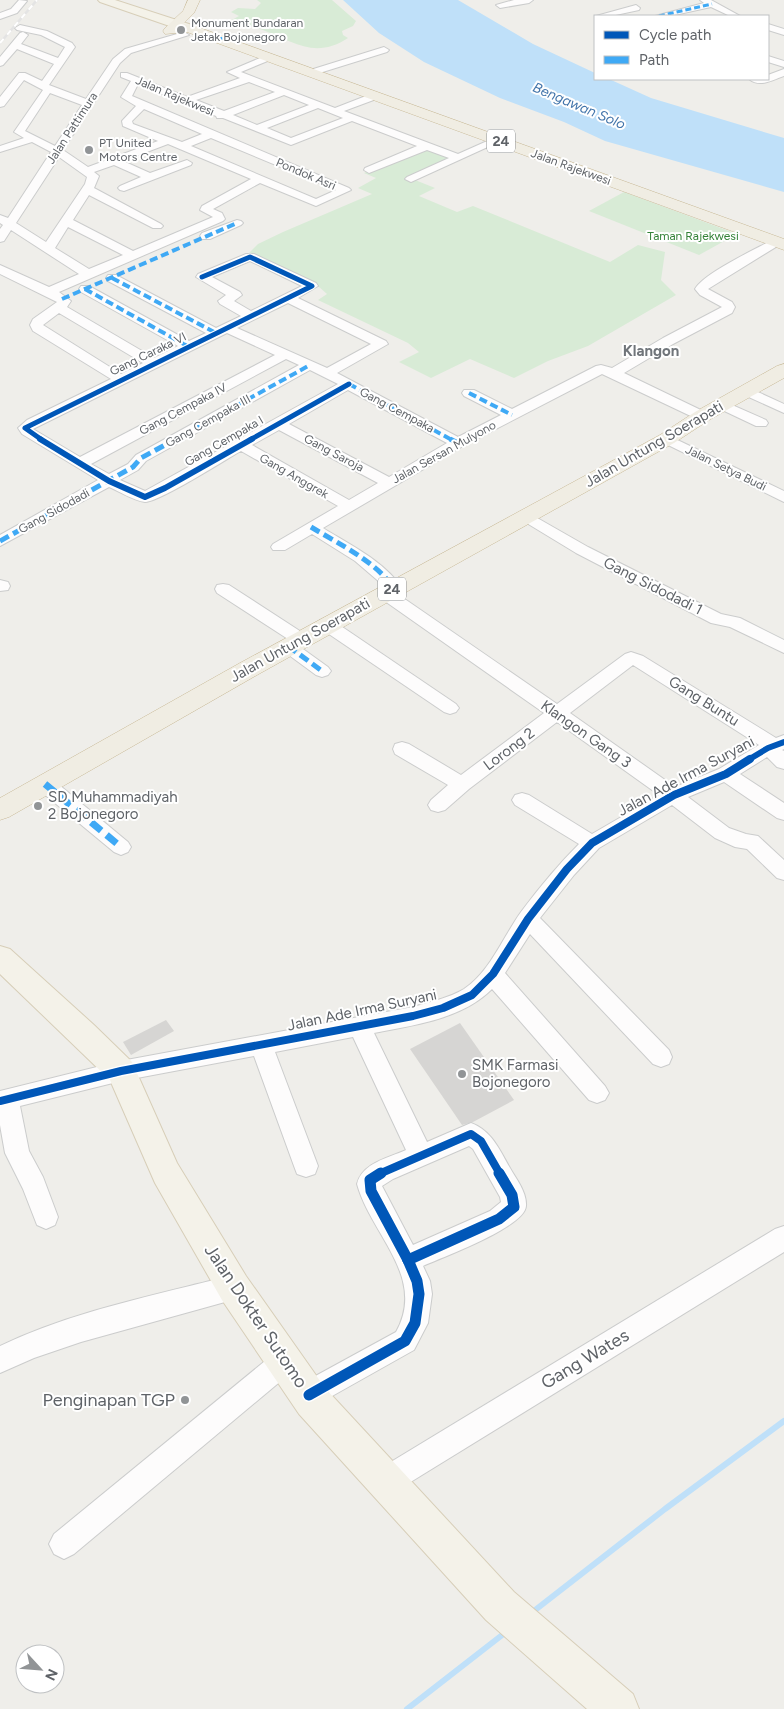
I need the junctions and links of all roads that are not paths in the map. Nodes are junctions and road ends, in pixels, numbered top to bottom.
1 (23, 0) edge
2 (104, 0) edge
3 (194, 0) edge
4 (528, 0) edge
5 (645, 0) edge
6 (708, 2) edge
7 (500, 5) dead end
8 (608, 15) edge
9 (662, 15) edge
10 (729, 15) edge
11 (0, 16) edge
12 (162, 19) junction
13 (179, 27) junction
14 (769, 28) edge
15 (784, 32) edge
16 (14, 45) junction
17 (384, 50) dead end
18 (267, 58) junction
19 (769, 59) edge
20 (61, 63) junction
21 (784, 64) edge
22 (0, 65) edge
23 (110, 70) junction
24 (784, 72) edge
25 (310, 73) junction
26 (22, 75) junction
27 (769, 78) edge
28 (248, 79) junction
29 (136, 80) junction
30 (46, 87) junction
31 (283, 92) junction
32 (375, 96) junction
33 (185, 101) junction
34 (87, 103) junction
35 (0, 104) edge
36 (142, 105) junction
37 (317, 105) junction
38 (335, 112) junction
39 (222, 116) junction
40 (351, 118) junction
41 (256, 129) junction
42 (211, 134) junction
43 (32, 139) junction
44 (167, 140) junction
45 (498, 140) junction
46 (182, 146) junction
47 (427, 146) junction
48 (0, 149) edge
49 (58, 151) junction
50 (458, 158) junction
51 (114, 161) junction
52 (187, 163) dead end
53 (369, 170) dead end
54 (86, 171) junction
55 (150, 177) junction
56 (260, 179) junction
57 (411, 179) dead end
58 (124, 188) dead end
59 (88, 189) junction
60 (5, 220) edge
61 (66, 222) junction
62 (237, 223) dead end
63 (157, 226) dead end
64 (0, 238) edge
65 (781, 243) edge
66 (48, 249) junction
67 (132, 255) junction
68 (0, 269) edge
69 (88, 274) junction
70 (112, 278) junction
71 (85, 289) junction
72 (49, 292) junction
73 (288, 298) junction
74 (60, 303) junction
75 (251, 316) junction
76 (221, 331) junction
77 (189, 347) junction
78 (286, 354) junction
79 (154, 364) junction
80 (310, 365) junction
81 (327, 372) junction
82 (614, 373) junction
83 (780, 376) edge
84 (120, 380) junction
85 (349, 384) junction
86 (747, 391) junction
87 (468, 393) dead end
88 (723, 405) junction
89 (784, 409) edge
90 (512, 415) junction
91 (702, 416) junction
92 (762, 423) dead end
93 (278, 424) junction
94 (667, 439) junction
95 (458, 444) junction
96 (241, 445) junction
97 (79, 464) junction
98 (109, 480) junction
99 (389, 483) junction
100 (784, 497) edge
101 (348, 506) junction
102 (525, 516) junction
103 (0, 524) edge
104 (311, 527) junction
105 (15, 532) junction
106 (0, 541) edge
107 (278, 547) dead end
108 (223, 589) dead end
109 (390, 590) junction
110 (326, 624) junction
111 (294, 642) junction
112 (784, 647) edge
113 (631, 658) joint
114 (322, 671) dead end
115 (450, 708) dead end
116 (556, 713) junction
117 (402, 749) dead end
118 (778, 749) edge
119 (726, 774) junction
120 (44, 784) junction
121 (462, 784) junction
122 (674, 796) junction
123 (522, 800) dead end
124 (438, 805) dead end
125 (0, 810) edge
126 (784, 813) edge
127 (592, 843) junction
128 (121, 847) dead end
129 (784, 872) edge
130 (528, 919) junction
131 (0, 957) edge
132 (493, 974) junction
133 (359, 1026) junction
134 (261, 1045) junction
135 (661, 1057) dead end
136 (121, 1071) junction
137 (596, 1093) dead end
138 (3, 1100) edge
139 (421, 1155) junction
140 (306, 1166) dead end
141 (46, 1217) dead end
142 (784, 1238) edge
143 (408, 1260) junction
144 (234, 1288) junction
145 (0, 1360) edge
146 (285, 1360) junction
147 (309, 1395) junction
148 (386, 1481) junction
149 (64, 1544) dead end
150 (618, 1709) edge

1 - 11 street
2 - 12 main road
3 - 13 highway
4 - 7 street
5 - 8 street
6 - 9 street
6 - 10 street
12 - 13 main road
12 - 13 main road
13 - 18 highway, Jalan Rajekwesi / 24
13 - 23 street, Jalan Pattimura
14 - 15 street
16 - 20 street
16 - 20 street
16 - 22 street
17 - 25 street
18 - 25 highway, Jalan Rajekwesi / 24
18 - 28 street
19 - 21 street
20 - 30 street
22 - 26 street
23 - 29 street, Jalan Rajekwesi
23 - 34 street, Jalan Pattimura
24 - 27 street
25 - 32 highway, Jalan Rajekwesi / 24
26 - 30 street
26 - 35 street
28 - 31 street
28 - 33 street
29 - 33 street, Jalan Rajekwesi
29 - 36 street
30 - 34 street
30 - 43 street
31 - 37 street
31 - 39 street
32 - 38 street
32 - 45 highway, Jalan Rajekwesi / 24
33 - 39 street, Jalan Rajekwesi
34 - 49 street, Jalan Pattimura
36 - 42 street
36 - 44 street, Pondok Asri
37 - 38 street
37 - 41 street
38 - 40 street
39 - 41 street, Jalan Rajekwesi
40 - 41 street, Jalan Rajekwesi
40 - 47 street
42 - 46 street
42 - 56 street, Pondok Asri
43 - 48 street
43 - 49 street
44 - 46 street, Pondok Asri
44 - 51 street
45 - 50 street
45 - 65 highway, Jalan Rajekwesi / 24
46 - 56 street, Pondok Asri
47 - 50 street
47 - 53 street
49 - 54 street
49 - 60 street, Jalan Pattimura
50 - 57 street
51 - 54 street
51 - 55 street
52 - 55 street
54 - 59 street
55 - 58 street
56 - 67 street, Pondok Asri
59 - 61 street
59 - 63 street
60 - 64 street, Jalan Pattimura
60 - 66 street
61 - 66 street
61 - 67 street
62 - 70 street
65 - 82 street, Jalan Sersan Mulyono
66 - 69 street
67 - 69 street, Pondok Asri
68 - 72 street
69 - 72 street, Pondok Asri
70 - 71 street
70 - 76 street, Gang Cempaka
71 - 74 street
71 - 77 street
72 - 74 street
73 - 75 street, Gang Caraka VI
73 - 75 street, Gang Caraka VI
73 - 81 street
74 - 79 street
74 - 84 street
75 - 76 street, Gang Caraka VI
76 - 77 street, Gang Caraka VI
76 - 78 street, Gang Cempaka
77 - 79 street, Gang Caraka VI
78 - 80 street, Gang Cempaka
78 - 97 street, Gang Cempaka IV
79 - 84 street, Gang Caraka VI
80 - 81 street, Gang Cempaka
80 - 98 street, Gang Cempaka III
81 - 85 street, Gang Cempaka
82 - 90 street, Jalan Sersan Mulyono
82 - 91 street, Jalan Sersan Mulyono
83 - 86 highway, Jalan Untung Soerapati / 24
84 - 97 street, Gang Caraka VI
85 - 93 street, Gang Cempaka I
85 - 95 street, Gang Cempaka
86 - 88 highway, Jalan Untung Soerapati / 24
86 - 89 street
87 - 90 street
88 - 91 highway, Jalan Untung Soerapati / 24
88 - 92 street
90 - 95 street, Jalan Sersan Mulyono
91 - 94 highway, Jalan Untung Soerapati / 24
93 - 96 street, Gang Cempaka I
93 - 99 street, Gang Saroja
94 - 100 street, Jalan Setya Budi
94 - 102 highway, Jalan Untung Soerapati / 24
95 - 99 street, Jalan Sersan Mulyono
96 - 98 street, Gang Cempaka I
96 - 101 street, Gang Anggrek
97 - 98 street, Gang Caraka VI
98 - 105 street, Gang Sidodadi
99 - 101 street, Jalan Sersan Mulyono
101 - 104 street, Jalan Sersan Mulyono
102 - 109 highway, Jalan Untung Soerapati / 24
102 - 112 street, Gang Sidodadi 1
103 - 105 street
104 - 107 street, Jalan Sersan Mulyono
104 - 109 street, Klangon Gang 3
105 - 106 street, Gang Sidodadi
108 - 111 street
109 - 110 highway, Jalan Untung Soerapati / 24
109 - 116 street, Klangon Gang 3
110 - 111 highway, Jalan Untung Soerapati / 24
110 - 115 street
111 - 114 street
111 - 120 highway, Jalan Untung Soerapati / 24
113 - 116 street, Lorong 2
113 - 118 street, Gang Buntu
116 - 121 street, Lorong 2
116 - 122 street, Klangon Gang 3
117 - 121 street
118 - 119 street, Jalan Ade Irma Suryani
119 - 122 street, Jalan Ade Irma Suryani
119 - 126 street
120 - 125 highway, Jalan Untung Soerapati / 24
120 - 128 street
121 - 124 street, Lorong 2
122 - 127 street, Jalan Ade Irma Suryani
122 - 129 street, Klangon Gang 3
123 - 127 street
127 - 130 street, Jalan Ade Irma Suryani
130 - 132 street, Jalan Ade Irma Suryani
130 - 135 street
131 - 136 main road, Jalan Dokter Sutomo
132 - 133 street, Jalan Ade Irma Suryani
132 - 137 street
133 - 134 street, Jalan Ade Irma Suryani
133 - 139 street
134 - 136 street, Jalan Ade Irma Suryani
134 - 140 street
136 - 138 street, Jalan Ade Irma Suryani
136 - 144 main road, Jalan Dokter Sutomo
138 - 141 street
139 - 143 street
139 - 143 street
142 - 148 street, Gang Wates
143 - 147 street
144 - 145 street
144 - 146 main road, Jalan Dokter Sutomo
146 - 147 main road, Jalan Dokter Sutomo
146 - 149 street
147 - 148 main road, Jalan Dokter Sutomo
148 - 150 main road, Jalan Dokter Sutomo

